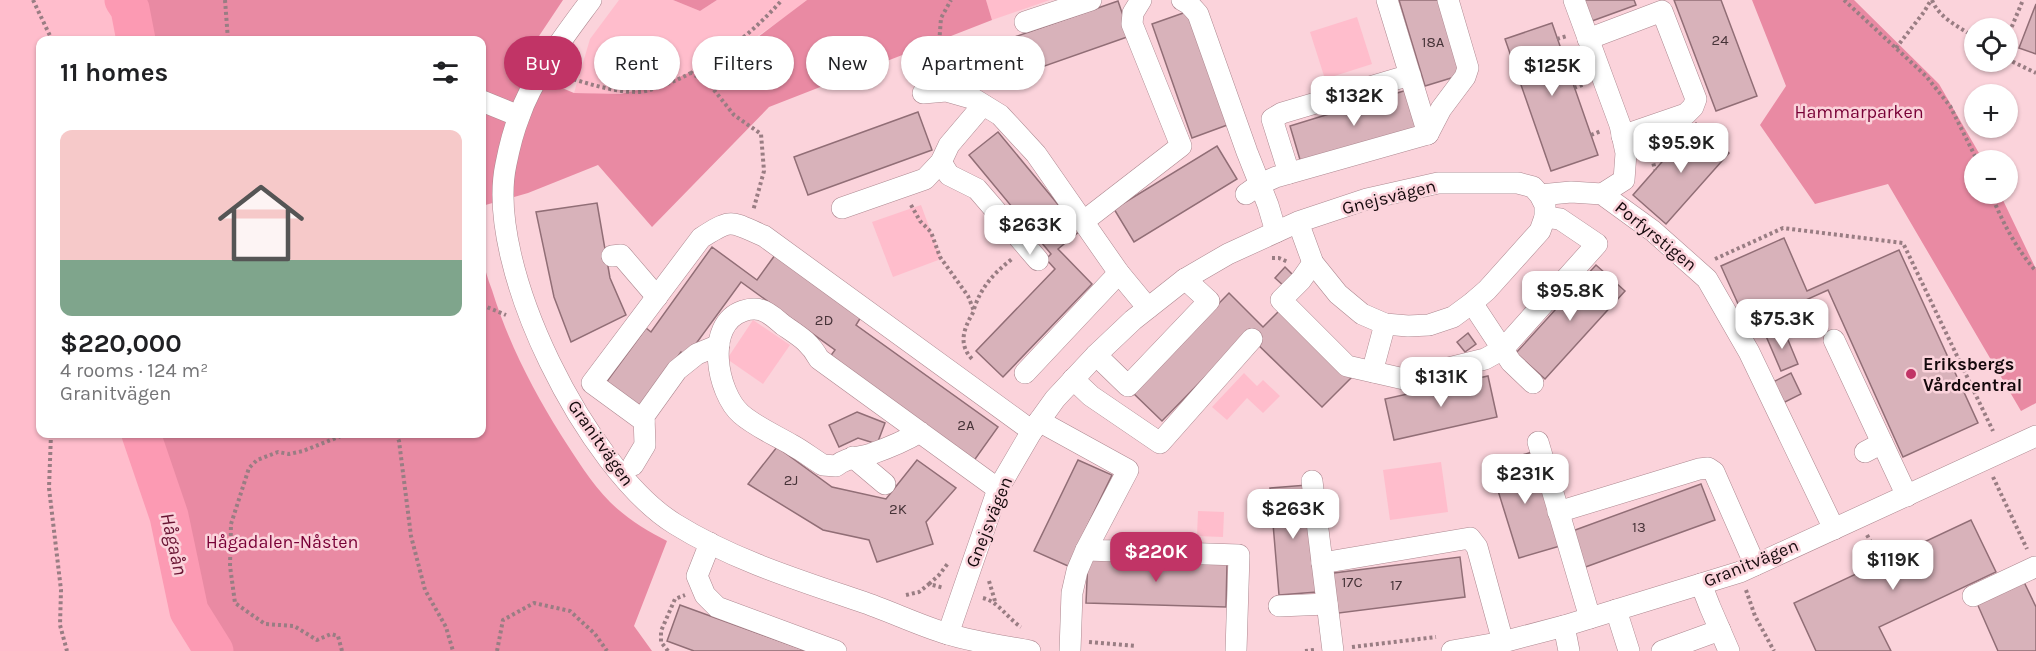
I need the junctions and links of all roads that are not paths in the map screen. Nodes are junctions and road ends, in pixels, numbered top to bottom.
1 (591, 0) edge
2 (1091, 0) edge
3 (1140, 0) edge
4 (1182, 0) edge
5 (1387, 0) edge
6 (1448, 0) edge
7 (1574, 0) edge
8 (1025, 22) dead end
9 (1588, 39) junction
10 (1410, 75) junction
11 (923, 93) dead end
12 (486, 103) edge
13 (983, 105) junction
14 (519, 116) junction
15 (1428, 134) junction
16 (1622, 136) junction
17 (941, 162) junction
18 (1289, 173) junction
19 (1253, 189) junction
20 (1602, 194) junction
21 (1540, 195) junction
22 (842, 208) dead end
23 (1545, 217) junction
24 (1084, 221) junction
25 (1298, 222) junction
26 (1276, 232) junction
27 (1032, 254) road end
28 (612, 256) dead end
29 (1313, 263) junction
30 (1119, 273) junction
31 (1185, 279) junction
32 (657, 297) junction
33 (1472, 303) junction
34 (1148, 308) junction
35 (1385, 324) junction
36 (1252, 339) dead end
37 (1834, 340) dead end
38 (718, 345) junction
39 (1503, 349) junction
40 (1096, 355) junction
41 (1025, 372) dead end
42 (1374, 372) junction
43 (1073, 379) junction
44 (1533, 383) dead end
45 (644, 422) junction
46 (1036, 426) junction
47 (920, 432) junction
48 (2036, 436) edge
49 (1538, 442) dead end
50 (853, 457) junction
51 (633, 465) dead end
52 (1312, 481) dead end
53 (885, 484) dead end
54 (998, 489) junction
55 (1907, 496) junction
56 (1558, 512) junction
57 (1834, 529) junction
58 (710, 543) junction
59 (1086, 550) junction
60 (1322, 563) junction
61 (2035, 567) edge
62 (1748, 568) junction
63 (1701, 584) junction
64 (1973, 596) dead end
65 (1327, 604) junction
66 (1279, 606) dead end
67 (1616, 610) junction
68 (1590, 618) junction
69 (1563, 626) junction
70 (1720, 630) junction
71 (948, 634) junction
72 (1448, 643) edge
73 (972, 645) edge
74 (1492, 646) edge
75 (1023, 650) edge
76 (1333, 650) edge
77 (836, 651) edge
78 (1070, 651) edge
79 (1236, 651) edge
80 (1569, 651) edge
81 (1629, 651) edge
82 (1662, 651) edge
83 (1729, 651) edge

1 - 14 street, Granitvägen
2 - 8 street
3 - 24 street
4 - 19 street
5 - 10 street
6 - 15 street
7 - 9 street
9 - 16 street
9 - 16 street
10 - 15 street
10 - 18 street
11 - 13 street
12 - 14 street
13 - 17 street
13 - 24 street
14 - 58 street, Granitvägen
15 - 18 street
16 - 20 street
17 - 22 street
17 - 27 street
18 - 19 street
19 - 26 street
20 - 21 street, Porfyrstigen
20 - 57 street, Porfyrstigen
21 - 23 street
21 - 25 street, Gnejsvägen
23 - 33 street
23 - 39 street
24 - 30 street
25 - 26 street, Gnejsvägen
25 - 29 street
26 - 31 street, Gnejsvägen
28 - 32 street
29 - 35 street
29 - 42 street
30 - 34 street
30 - 41 street
31 - 34 street, Gnejsvägen
31 - 40 street
32 - 45 street
32 - 46 street
33 - 35 street
33 - 39 street
34 - 40 street, Gnejsvägen
35 - 42 street
36 - 43 street
37 - 55 street
38 - 45 street
38 - 47 street
38 - 50 street
39 - 42 street
39 - 44 street
40 - 43 street, Gnejsvägen
43 - 46 street, Gnejsvägen
45 - 51 street
46 - 54 street, Gnejsvägen
46 - 59 street
47 - 50 street
47 - 54 street
48 - 55 street, Granitvägen
49 - 56 street
50 - 53 street
52 - 60 street
54 - 71 street, Gnejsvägen
55 - 57 street, Granitvägen
56 - 62 street
56 - 68 street
57 - 62 street, Granitvägen
58 - 71 street, Granitvägen
58 - 77 street
59 - 78 street
59 - 79 street
60 - 65 street
60 - 74 street
61 - 64 street
62 - 63 street, Granitvägen
63 - 67 street, Granitvägen
63 - 70 street
65 - 66 street
65 - 76 street
67 - 68 street, Granitvägen
67 - 81 street
68 - 69 street, Granitvägen
69 - 74 street, Granitvägen
69 - 80 street
70 - 82 street
70 - 83 street
71 - 73 street, Granitvägen
72 - 74 street, Granitvägen
73 - 75 street, Granitvägen

